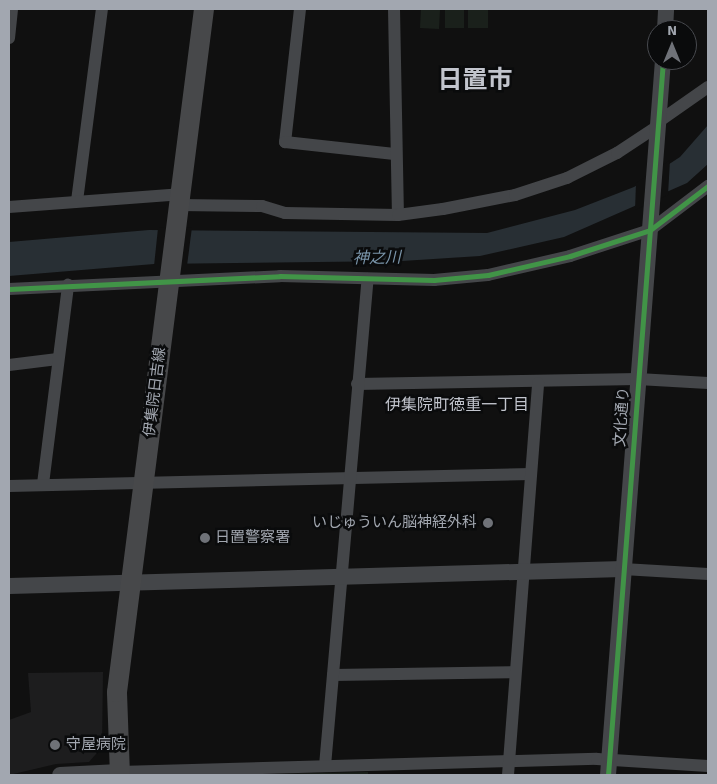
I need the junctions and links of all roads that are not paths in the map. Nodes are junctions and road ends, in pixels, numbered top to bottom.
1 (12, 9) edge
2 (102, 9) edge
3 (204, 9) edge
4 (300, 9) edge
5 (394, 9) edge
6 (9, 38) edge
7 (662, 70) edge
8 (708, 87) edge
9 (658, 129) junction
10 (394, 154) junction
11 (708, 186) edge
12 (77, 200) junction
13 (179, 204) junction
14 (9, 207) edge
15 (398, 215) junction
16 (650, 230) junction
17 (170, 277) junction
18 (368, 279) junction
19 (68, 285) junction
20 (9, 289) edge
21 (58, 359) junction
22 (9, 365) edge
23 (638, 379) junction
24 (538, 382) junction
25 (357, 384) junction
26 (708, 384) edge
27 (531, 474) junction
28 (349, 479) junction
29 (144, 482) junction
30 (43, 484) junction
31 (9, 486) edge
32 (623, 569) junction
33 (525, 573) junction
34 (708, 574) edge
35 (341, 576) junction
36 (129, 583) junction
37 (9, 586) edge
38 (515, 672) junction
39 (333, 675) junction
40 (610, 759) junction
41 (510, 760) junction
42 (325, 766) junction
43 (708, 766) edge
44 (218, 772) edge
45 (119, 774) edge
46 (60, 775) edge
47 (508, 775) edge
48 (608, 775) edge

1 - 6 street
2 - 12 street
3 - 13 main road, 伊集院日吉線
4 - 10 street
5 - 10 street
7 - 9 street, 文化通り
8 - 9 street
9 - 15 street
9 - 16 street, 文化通り
10 - 15 street
11 - 16 street
12 - 13 street
12 - 14 street
13 - 15 street
13 - 17 main road, 伊集院日吉線
16 - 18 street
16 - 23 street, 文化通り
17 - 18 street
17 - 19 street
17 - 29 main road, 伊集院日吉線
18 - 25 street
19 - 20 street
19 - 21 street
21 - 22 street
21 - 30 street
23 - 24 street
23 - 26 street
23 - 32 street, 文化通り
24 - 25 street
24 - 27 street
25 - 28 street
27 - 28 street
27 - 33 street
28 - 29 street
28 - 35 street
29 - 30 street
29 - 36 main road, 伊集院日吉線
30 - 31 street
32 - 33 street
32 - 34 street
32 - 40 street, 文化通り
33 - 35 street
33 - 38 street
35 - 36 street
35 - 39 street
36 - 37 street
36 - 45 main road, 伊集院日吉線
38 - 39 street
38 - 41 street
39 - 42 street
40 - 41 street
40 - 43 street
40 - 48 street, 文化通り
41 - 42 street
41 - 47 street
42 - 44 street
44 - 45 street
45 - 46 street

